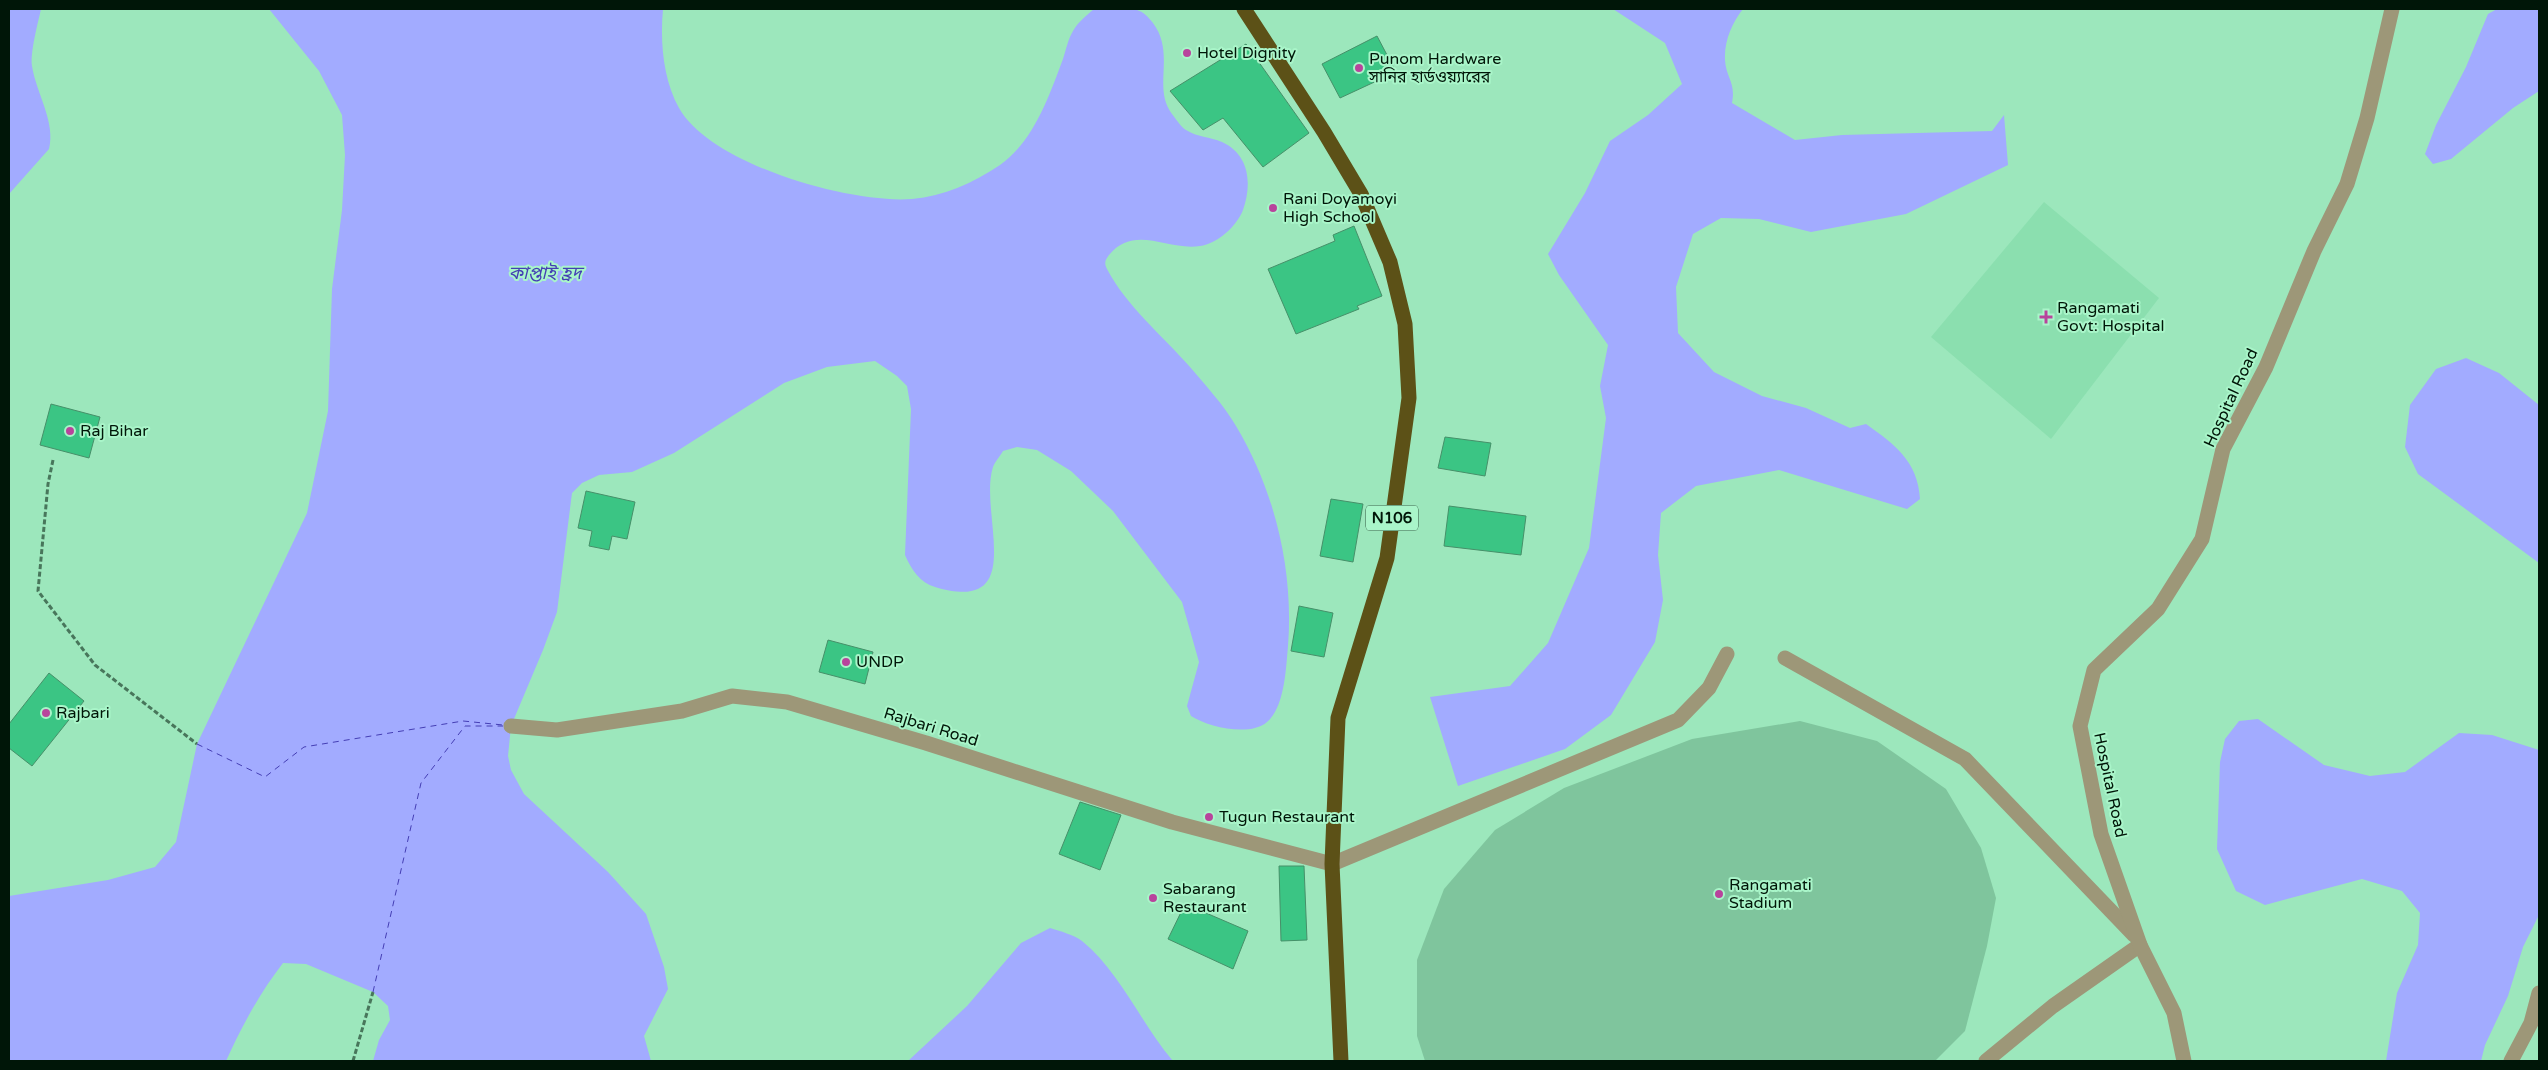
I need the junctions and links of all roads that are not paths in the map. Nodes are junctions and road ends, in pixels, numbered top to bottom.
1 (1244, 9) edge
2 (2392, 9) edge
3 (1727, 654) dead end
4 (1785, 658) dead end
5 (511, 726) dead end
6 (1332, 864) junction
7 (2138, 942) junction
8 (2539, 993) edge
9 (1341, 1061) edge
10 (1986, 1061) edge
11 (2184, 1061) edge
12 (2511, 1061) edge

1 - 6 highway, N106
2 - 7 street, Hospital Road
3 - 6 street
4 - 7 street
5 - 6 street, Rajbari Road
6 - 9 highway, N106
7 - 10 street
7 - 11 street, Hospital Road
8 - 12 street

